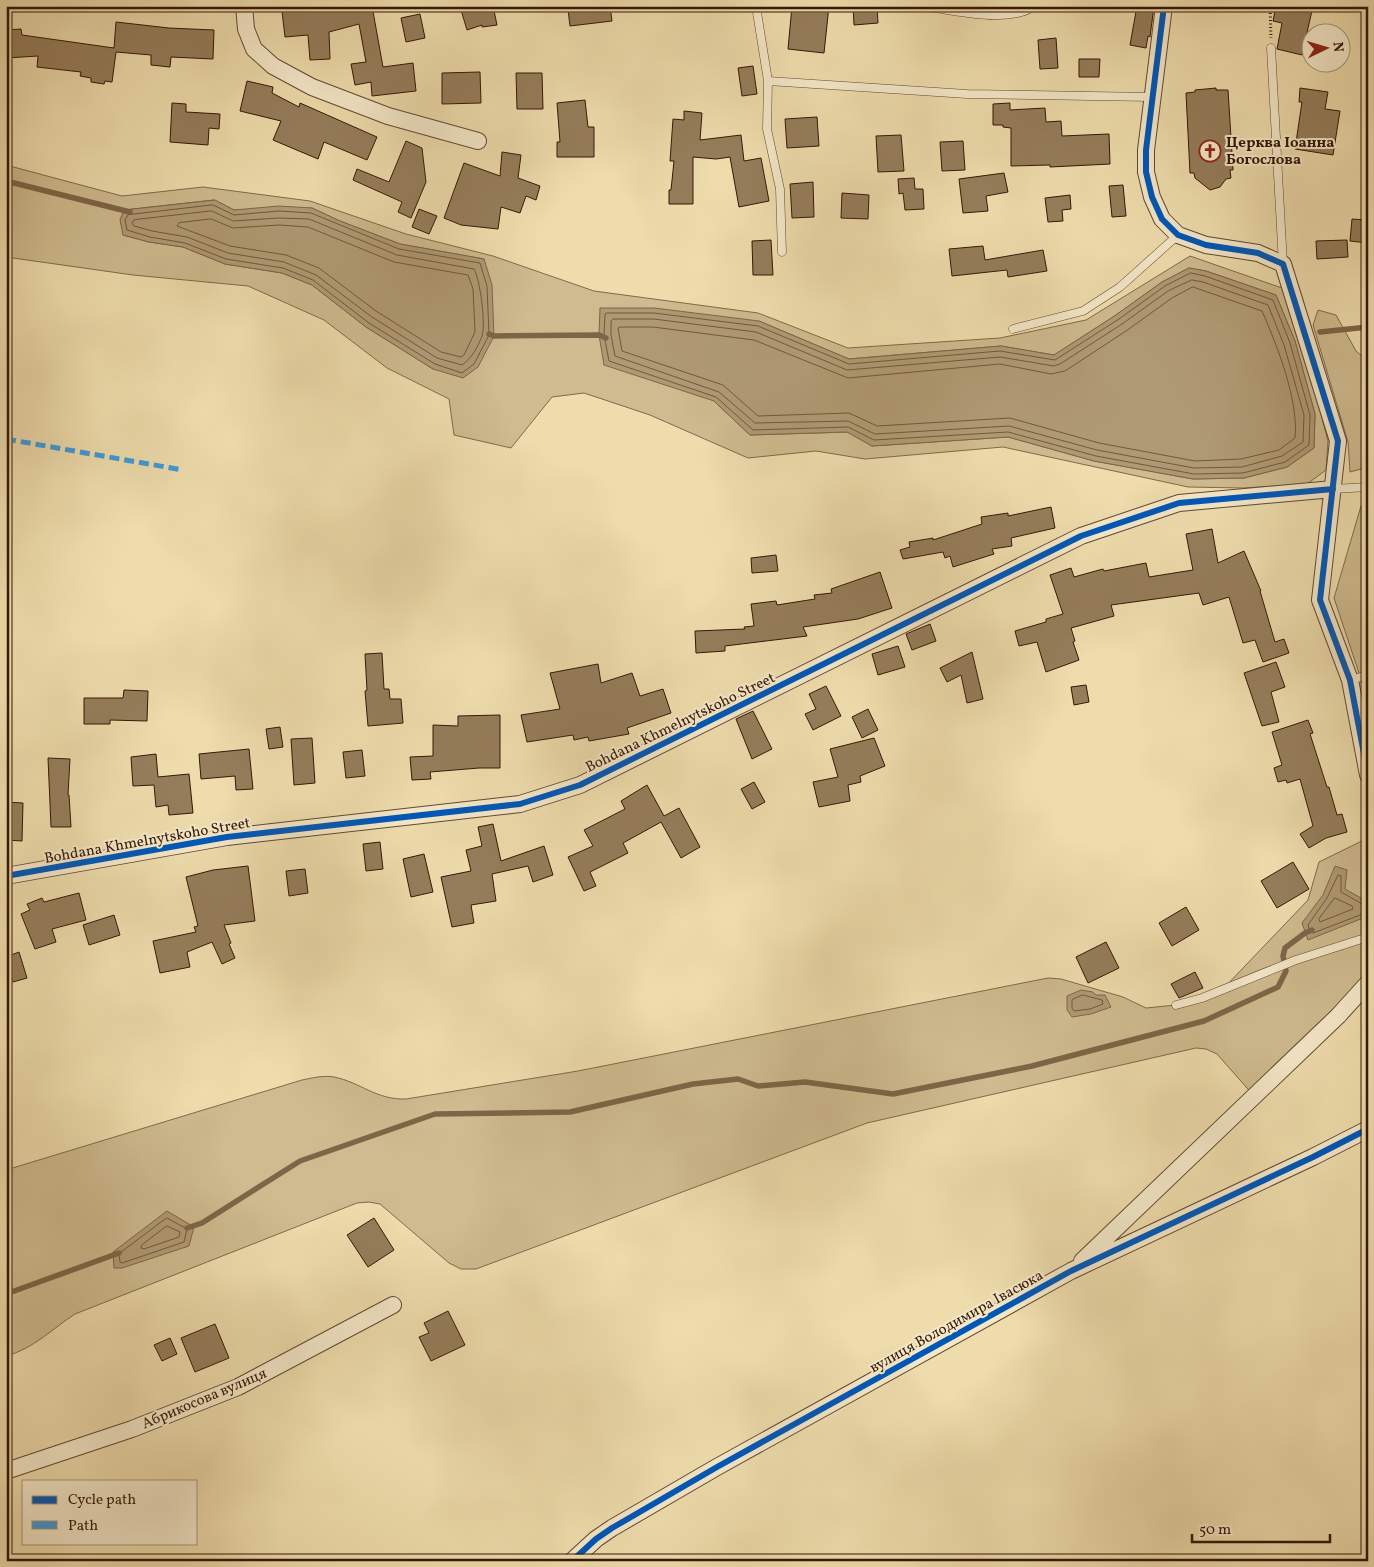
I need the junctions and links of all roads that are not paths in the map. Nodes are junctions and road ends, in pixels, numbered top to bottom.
1 (244, 6) edge
2 (756, 6) edge
3 (1035, 6) edge
4 (1164, 6) edge
5 (934, 8) dead end
6 (1271, 48) road end
7 (768, 81) junction
8 (1151, 98) junction
9 (478, 142) dead end
10 (1178, 235) junction
11 (782, 252) dead end
12 (1284, 264) junction
13 (1013, 329) dead end
14 (1368, 486) edge
15 (1332, 489) junction
16 (1368, 675) edge
17 (1350, 680) junction
18 (1368, 775) edge
19 (6, 876) edge
20 (1368, 937) edge
21 (1368, 983) edge
22 (1176, 1005) dead end
23 (1368, 1129) edge
24 (1071, 1271) junction
25 (393, 1305) dead end
26 (6, 1471) edge
27 (572, 1561) edge

1 - 9 street
2 - 7 lane
3 - 5 lane
4 - 8 street
6 - 12 lane
7 - 8 lane
7 - 11 lane
8 - 10 street
10 - 12 street
10 - 13 lane
12 - 15 street
14 - 15 lane
15 - 17 street
15 - 19 street, Bohdana Khmelnytskoho Street
16 - 17 lane
17 - 18 street
20 - 22 lane
21 - 24 street
23 - 24 street, вулиця Володимира Івасюка
24 - 27 street, вулиця Володимира Івасюка
25 - 26 street, Абрикосова вулиця

